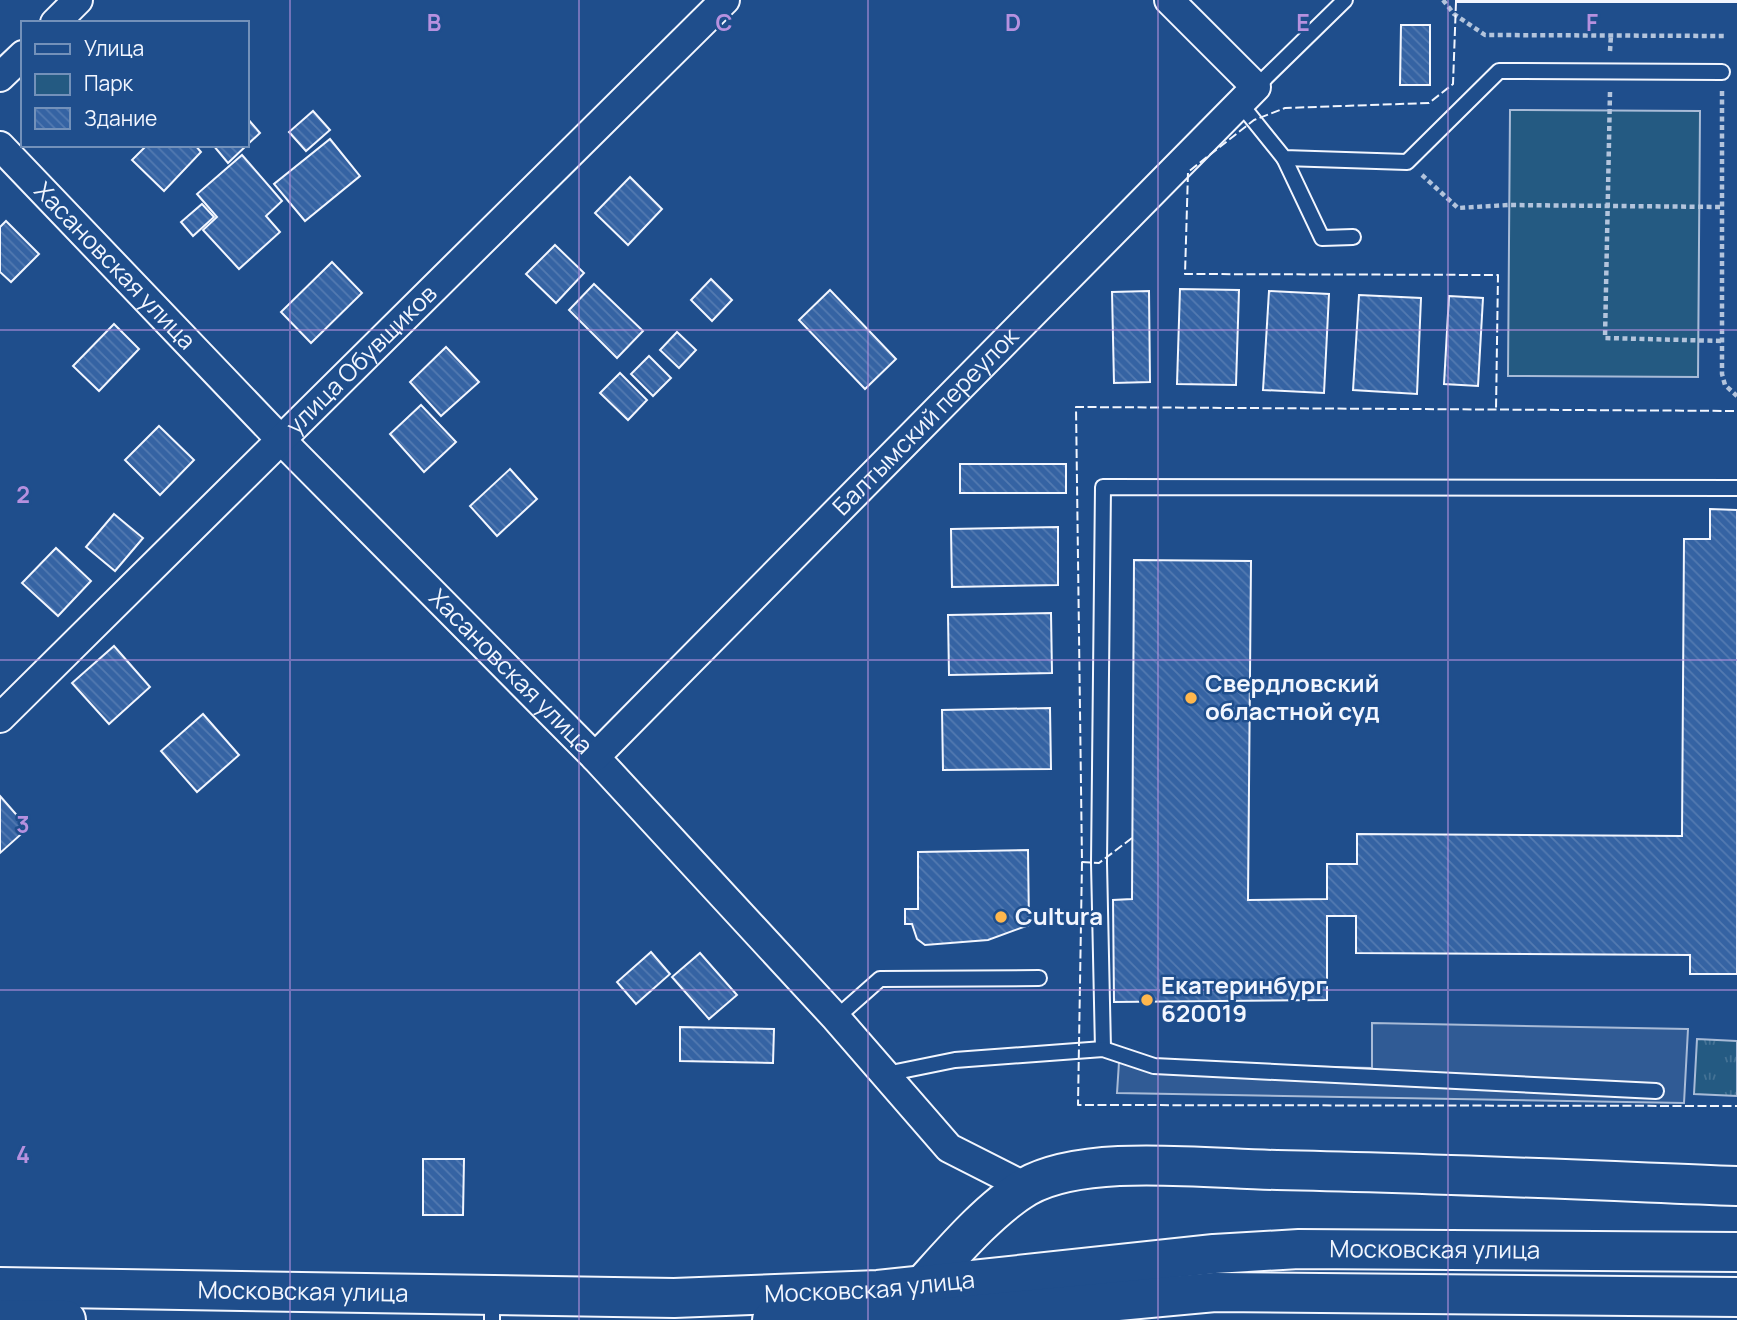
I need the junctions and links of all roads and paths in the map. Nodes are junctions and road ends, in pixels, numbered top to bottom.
1 (78, 0) edge
2 (725, 0) edge
3 (1169, 0) edge
4 (1345, 0) edge
5 (1443, 0) edge
6 (57, 21) edge
7 (1611, 35) junction
8 (1724, 36) dead end
9 (21, 57) edge
10 (1610, 71) junction
11 (1722, 72) joint
12 (0, 77) edge
13 (1247, 94) junction
14 (0, 146) edge
15 (1284, 158) junction
16 (1407, 162) junction
17 (1608, 206) junction
18 (1723, 207) junction
19 (1353, 237) dead end
20 (1723, 341) junction
21 (1737, 396) edge
22 (282, 441) junction
23 (1737, 488) edge
24 (0, 718) edge
25 (595, 757) junction
26 (1039, 978) dead end
27 (836, 1018) junction
28 (1103, 1049) junction
29 (886, 1074) junction
30 (1656, 1091) dead end
31 (1737, 1185) edge
32 (1026, 1187) junction
33 (1737, 1252) edge
34 (922, 1286) junction
35 (0, 1287) edge
36 (1737, 1297) edge
37 (492, 1308) edge
38 (947, 1317) junction
39 (0, 1319) edge
40 (66, 1320) edge
41 (772, 1320) edge
42 (1071, 1320) edge

1 - 6 street
2 - 22 street, улица Обувщиков
3 - 13 street
4 - 13 lane
5 - 7 path
7 - 8 path
7 - 10 path
9 - 12 street
10 - 11 lane
10 - 16 lane
10 - 17 path
11 - 18 path
13 - 15 lane
13 - 25 street, Балтымский переулок
14 - 22 street, Хасановская улица
15 - 16 lane
15 - 19 lane
16 - 17 path
17 - 18 path
17 - 20 path
18 - 20 path
20 - 21 path
22 - 24 street, улица Обувщиков
22 - 25 street, Хасановская улица
23 - 28 lane
25 - 27 street, Хасановская улица
26 - 27 lane
27 - 29 street, Хасановская улица
28 - 29 lane
28 - 30 lane
29 - 32 street, Хасановская улица
31 - 32 main road
32 - 34 main road
33 - 34 main road, Московская улица
34 - 37 main road, Московская улица
35 - 37 main road, Московская улица
36 - 38 main road, Московская улица
38 - 41 main road, Московская улица
38 - 42 main road
39 - 40 main road

